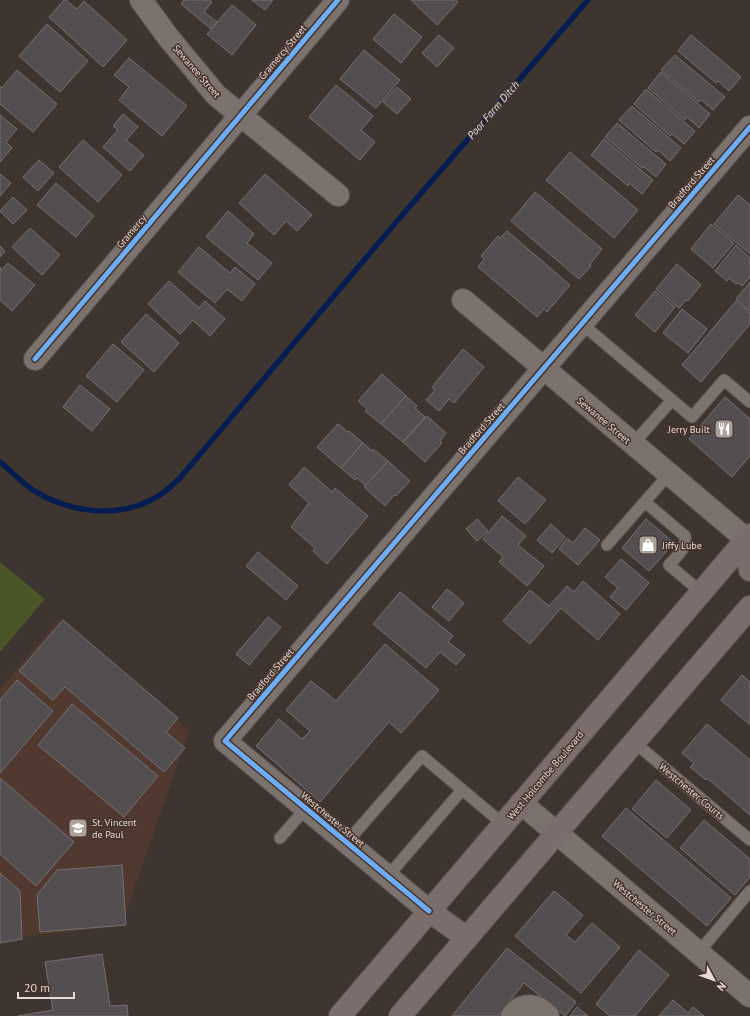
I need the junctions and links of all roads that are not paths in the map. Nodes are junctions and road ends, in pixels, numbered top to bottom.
1 (141, 0) edge
2 (338, 0) edge
3 (241, 116) junction
4 (750, 127) edge
5 (338, 195) dead end
6 (463, 300) dead end
7 (582, 324) junction
8 (35, 359) dead end
9 (544, 369) junction
10 (672, 400) junction
11 (750, 402) edge
12 (633, 444) junction
13 (669, 474) junction
14 (645, 502) junction
15 (748, 537) edge
16 (608, 545) dead end
17 (750, 570) edge
18 (702, 592) junction
19 (750, 607) edge
20 (225, 741) joint
21 (634, 742) junction
22 (462, 790) junction
23 (521, 803) junction
24 (306, 808) junction
25 (503, 824) junction
26 (556, 833) junction
27 (280, 838) dead end
28 (750, 840) edge
29 (347, 842) junction
30 (388, 876) junction
31 (750, 892) edge
32 (429, 911) junction
33 (467, 938) junction
34 (698, 952) junction
35 (750, 996) edge
36 (340, 1016) edge
37 (400, 1016) edge
38 (512, 1016) edge
39 (548, 1016) edge

1 - 3 street, Sewanee Street
2 - 3 street, Gramercy Street
3 - 5 street, Sewanee Street
3 - 8 street, Gramercy
4 - 7 street, Bradford Street
6 - 9 street, Sewanee Street
7 - 9 street, Bradford Street
7 - 10 lane
9 - 12 street, Sewanee Street
9 - 20 street, Bradford Street
10 - 11 lane
10 - 12 lane
12 - 13 street, Sewanee Street
13 - 14 lane
13 - 15 street, Sewanee Street
14 - 16 lane
14 - 18 lane
15 - 17 main road
15 - 18 main road, West Holcombe Boulevard
18 - 23 main road, West Holcombe Boulevard
19 - 21 main road
20 - 24 street, Westchester Street
21 - 26 main road
21 - 28 lane, Westchester Courts
22 - 25 lane
22 - 29 lane
22 - 30 lane
23 - 25 main road, West Holcombe Boulevard
23 - 26 street, Westchester Street
24 - 27 lane
24 - 29 street, Westchester Street
25 - 32 main road, West Holcombe Boulevard
26 - 33 main road
26 - 34 street, Westchester Street
29 - 30 street, Westchester Street
30 - 32 street, Westchester Street
31 - 34 lane
32 - 33 main road
32 - 36 main road, West Holcombe Boulevard
33 - 37 main road
34 - 35 street, Westchester Street
38 - 39 street

